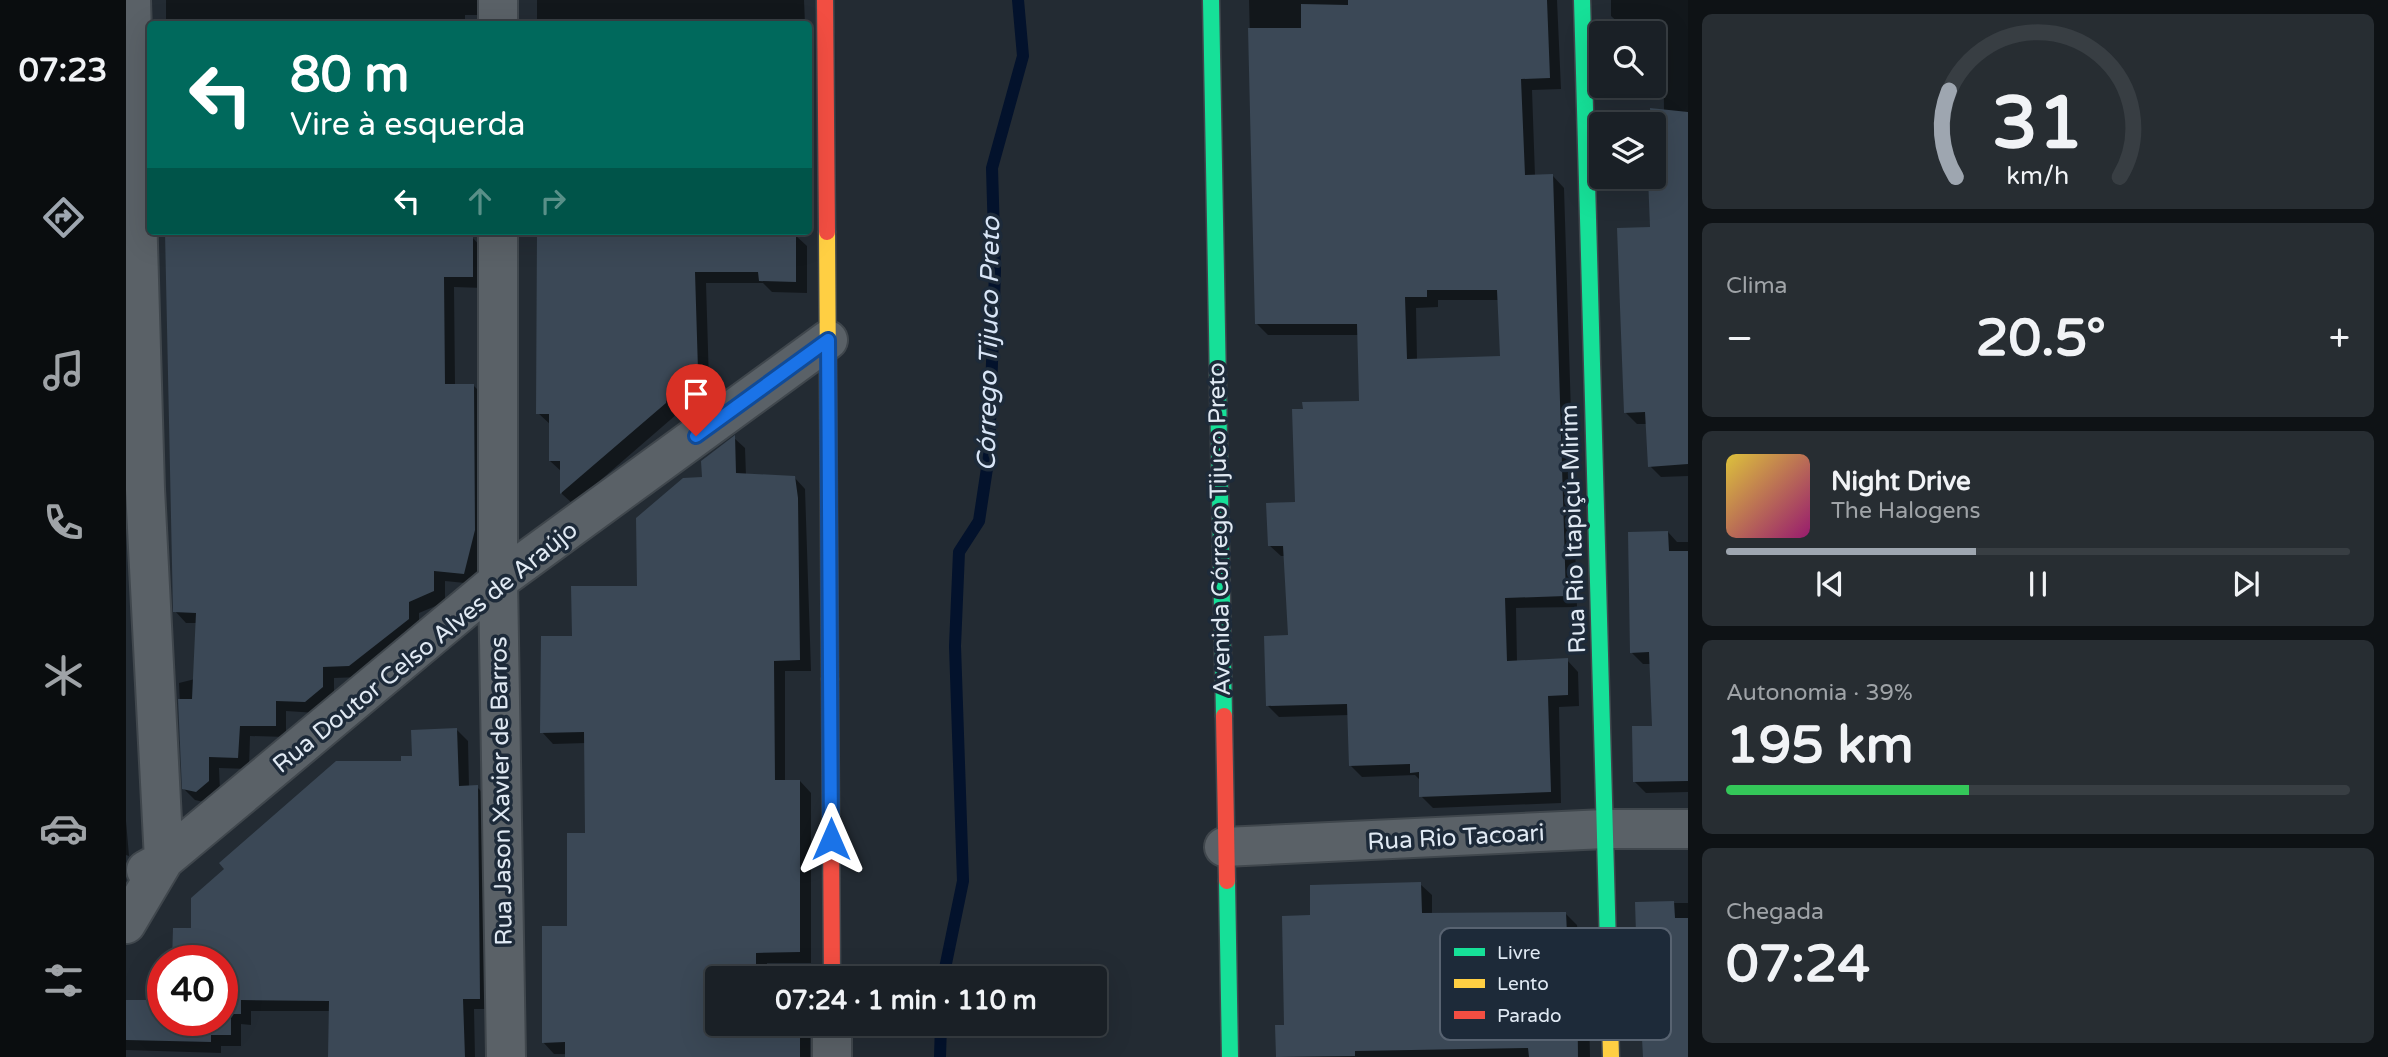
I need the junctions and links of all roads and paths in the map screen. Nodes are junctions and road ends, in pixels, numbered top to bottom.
1 (131, 0) edge
2 (498, 0) edge
3 (825, 0) edge
4 (1211, 0) edge
5 (1582, 0) edge
6 (498, 21) edge
7 (498, 235) edge
8 (828, 340) junction
9 (498, 581) junction
10 (1688, 829) edge
11 (1605, 830) junction
12 (1224, 847) junction
13 (164, 860) junction
14 (126, 881) edge
15 (126, 924) edge
16 (1608, 928) edge
17 (832, 966) edge
18 (832, 1036) edge
19 (506, 1057) edge
20 (832, 1057) edge
21 (1230, 1057) edge

1 - 13 street
2 - 6 street
3 - 8 street
4 - 12 street, Avenida Córrego Tijuco Preto
5 - 11 street, Rua Rio Itapiçú-Mirim
7 - 9 street, Rua Jason Xavier de Barros
8 - 9 street, Rua Doutor Celso Alves de Araújo
8 - 17 street
9 - 13 street, Rua Doutor Celso Alves de Araújo
9 - 19 street, Rua Jason Xavier de Barros
10 - 11 street, Rua Rio Tacoari
11 - 12 street, Rua Rio Tacoari
11 - 16 street, Rua Rio Itapiçú-Mirim
12 - 21 street, Avenida Córrego Tijuco Preto
13 - 14 street, Rua Doutor Celso Alves de Araújo
13 - 15 street
18 - 20 street

